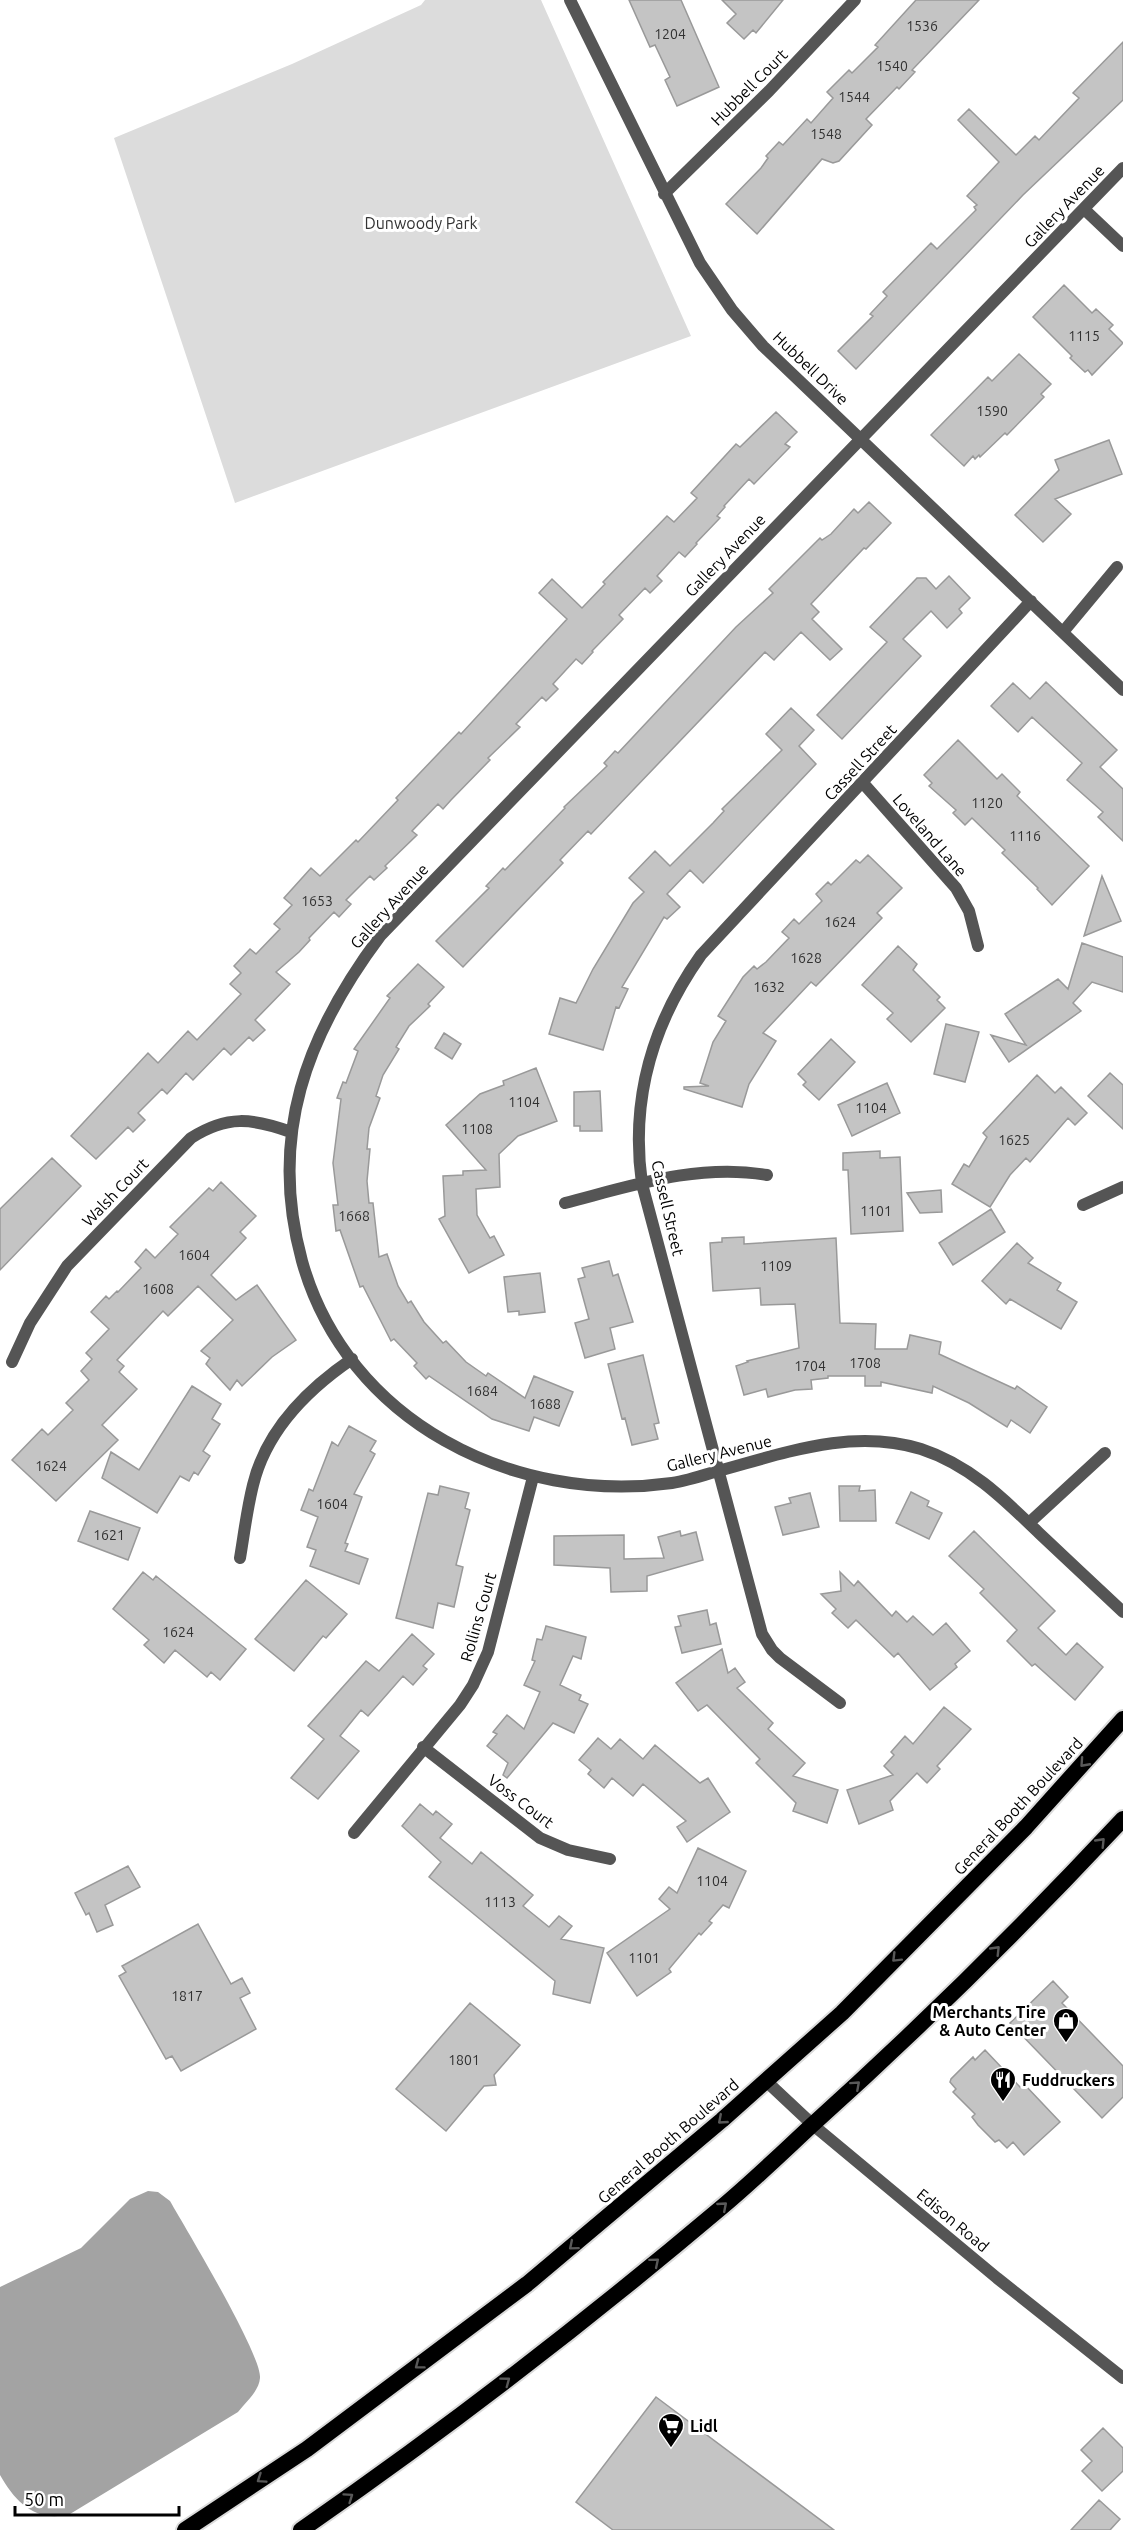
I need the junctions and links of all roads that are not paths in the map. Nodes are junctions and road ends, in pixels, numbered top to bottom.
1 (570, 0) edge
2 (855, 0) edge
3 (1123, 168) edge
4 (664, 194) junction
5 (1084, 209) junction
6 (1123, 246) edge
7 (861, 438) junction
8 (1117, 567) dead end
9 (1031, 601) junction
10 (1063, 632) junction
11 (1123, 690) edge
12 (863, 783) junction
13 (978, 946) dead end
14 (291, 1132) junction
15 (767, 1174) dead end
16 (642, 1184) junction
17 (1123, 1187) edge
18 (565, 1203) dead end
19 (1083, 1205) dead end
20 (352, 1359) junction
21 (12, 1362) dead end
22 (1105, 1453) dead end
23 (720, 1471) junction
24 (533, 1477) junction
25 (1029, 1523) junction
26 (240, 1558) dead end
27 (1123, 1612) edge
28 (840, 1702) dead end
29 (1123, 1719) edge
30 (423, 1747) junction
31 (1123, 1819) edge
32 (354, 1833) dead end
33 (610, 1859) dead end
34 (766, 2081) junction
35 (813, 2125) junction
36 (1123, 2378) edge
37 (185, 2530) edge
38 (301, 2530) edge

1 - 4 street, Hubbell Drive
2 - 4 street, Hubbell Court
3 - 5 street, Gallery Avenue
4 - 7 street, Hubbell Drive
5 - 6 street
5 - 7 street, Gallery Avenue
7 - 9 street, Hubbell Drive
7 - 14 street, Gallery Avenue
8 - 10 street
9 - 10 street, Hubbell Drive
9 - 12 street, Cassell Street
10 - 11 street, Hubbell Drive
12 - 13 street, Loveland Lane
12 - 16 street, Cassell Street
14 - 20 street, Gallery Avenue
14 - 21 street, Walsh Court
15 - 16 street
16 - 18 street
16 - 23 street, Cassell Street
17 - 19 street
20 - 24 street, Gallery Avenue
20 - 26 street
22 - 25 street
23 - 24 street, Gallery Avenue
23 - 25 street, Gallery Avenue
23 - 28 street, Cassell Street
24 - 30 street, Rollins Court
25 - 27 street, Gallery Avenue
29 -> 34 highway, General Booth Boulevard
30 - 32 street, Rollins Court
30 - 33 street, Voss Court
35 -> 31 highway
34 - 35 street, Edison Road
34 -> 37 highway, General Booth Boulevard
35 - 36 street, Edison Road
38 -> 35 highway

